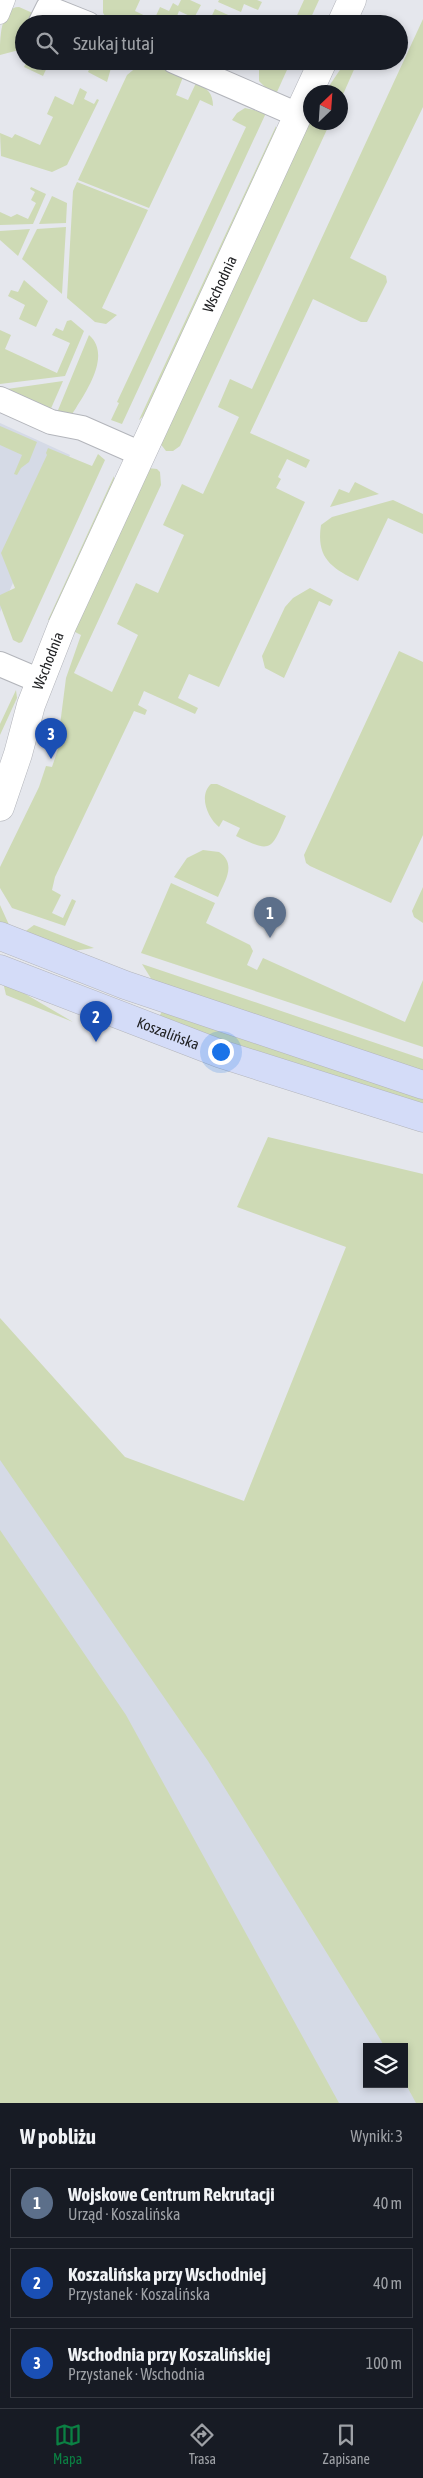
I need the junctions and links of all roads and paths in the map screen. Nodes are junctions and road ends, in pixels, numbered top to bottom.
1 (6, 0) edge
2 (352, 0) edge
3 (0, 15) edge
4 (44, 15) edge
5 (66, 15) edge
6 (345, 15) edge
7 (195, 70) edge
8 (319, 70) edge
9 (298, 115) junction
10 (0, 399) edge
11 (141, 454) junction
12 (0, 664) edge
13 (35, 693) junction
14 (0, 755) edge
15 (0, 807) edge
16 (0, 936) edge
17 (0, 969) edge
18 (423, 1085) edge
19 (423, 1118) edge

1 - 3 street
2 - 6 street
4 - 5 street
7 - 9 street
8 - 9 street, Wschodnia
9 - 11 street, Wschodnia
10 - 11 street
11 - 13 street, Wschodnia
12 - 13 street
13 - 14 street, Wschodnia
13 - 15 street, Wschodnia
16 - 18 main road
17 - 19 main road, Koszalińska

